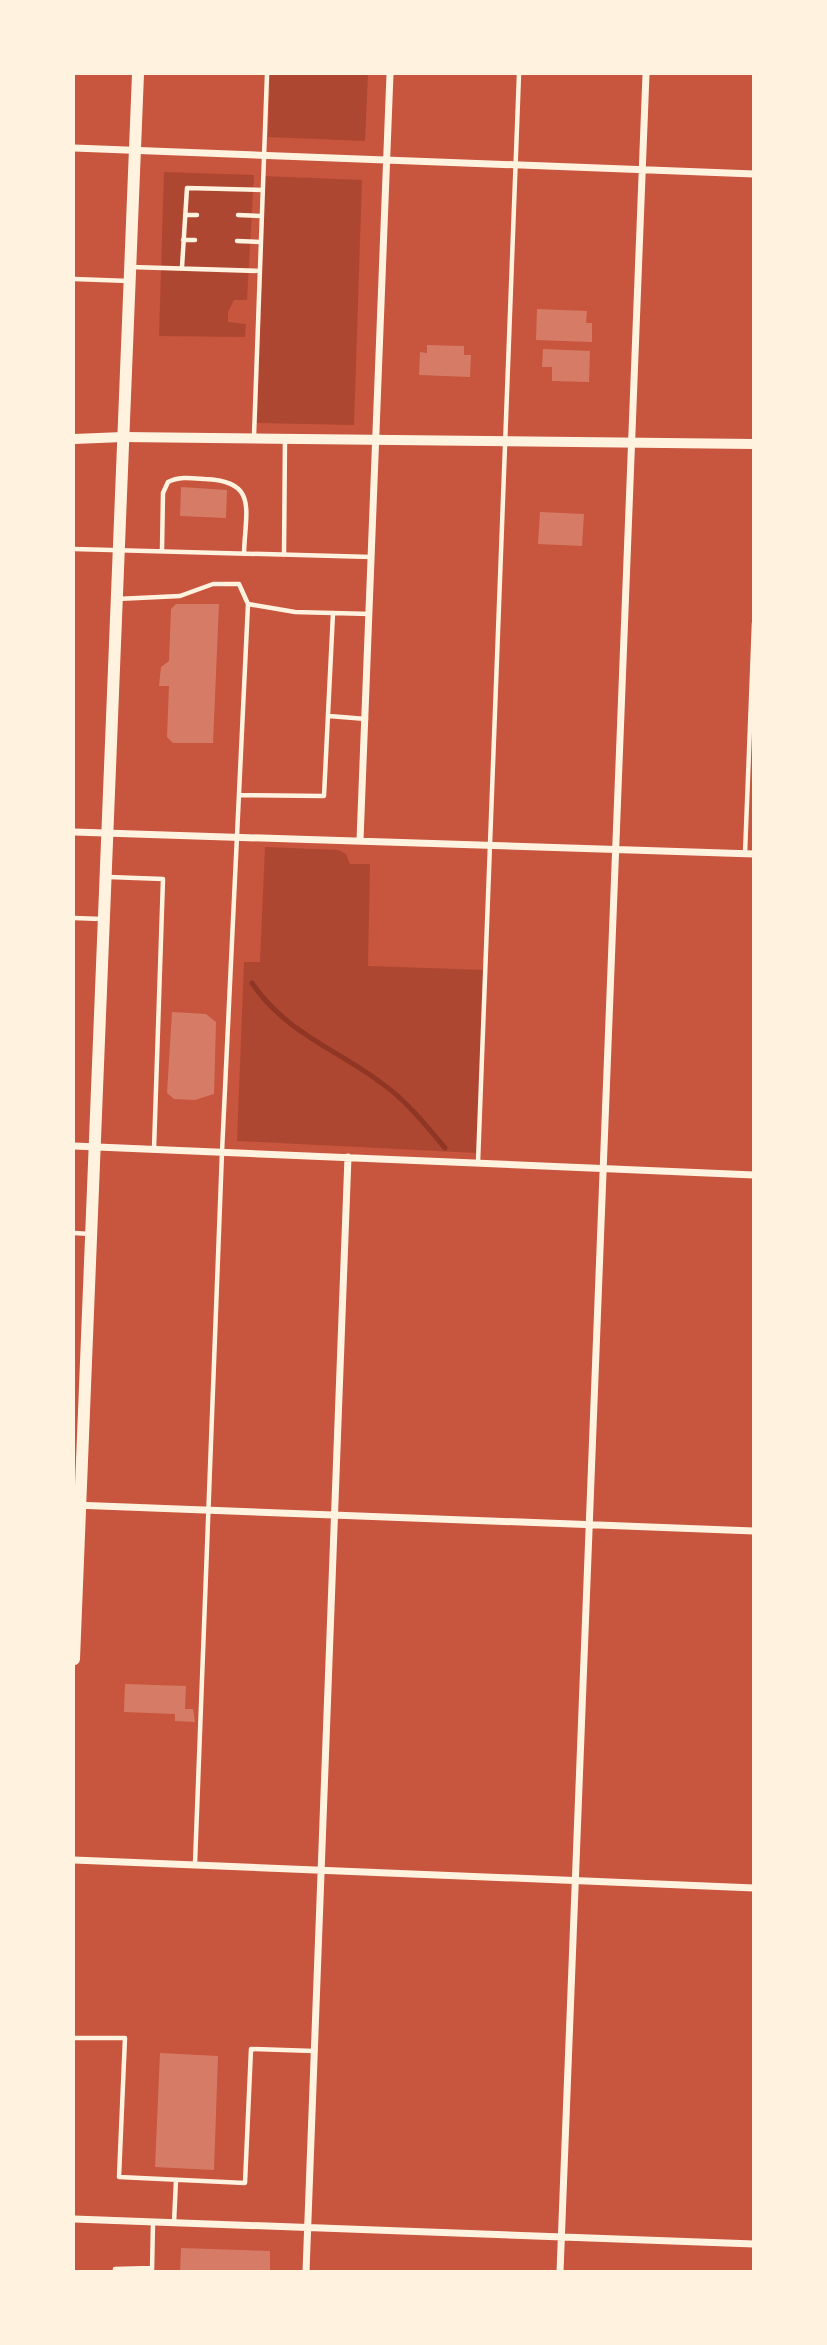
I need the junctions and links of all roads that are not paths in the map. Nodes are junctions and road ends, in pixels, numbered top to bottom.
1 (138, 74) edge
2 (267, 74) edge
3 (390, 74) edge
4 (519, 74) edge
5 (646, 74) edge
6 (74, 148) edge
7 (135, 150) junction
8 (264, 155) junction
9 (387, 160) junction
10 (515, 165) junction
11 (642, 170) junction
12 (754, 174) edge
13 (263, 190) junction
14 (185, 215) junction
15 (197, 215) dead end
16 (238, 215) dead end
17 (262, 216) junction
18 (183, 240) junction
19 (195, 240) dead end
20 (237, 241) dead end
21 (261, 242) junction
22 (130, 267) junction
23 (182, 267) junction
24 (260, 271) junction
25 (74, 279) edge
26 (130, 281) junction
27 (123, 437) junction
28 (254, 438) junction
29 (74, 439) edge
30 (285, 439) junction
31 (378, 439) junction
32 (505, 441) junction
33 (631, 443) junction
34 (754, 444) edge
35 (74, 549) edge
36 (119, 550) junction
37 (162, 551) junction
38 (244, 554) junction
39 (284, 555) junction
40 (373, 558) junction
41 (117, 598) junction
42 (248, 604) junction
43 (333, 613) junction
44 (370, 614) junction
45 (754, 623) edge
46 (328, 716) junction
47 (367, 719) junction
48 (240, 795) junction
49 (74, 832) edge
50 (108, 834) junction
51 (239, 837) junction
52 (360, 840) junction
53 (490, 844) junction
54 (616, 848) junction
55 (749, 854) edge
56 (106, 876) junction
57 (74, 918) edge
58 (105, 919) junction
59 (74, 1146) edge
60 (95, 1147) junction
61 (154, 1149) junction
62 (222, 1152) junction
63 (348, 1157) junction
64 (478, 1163) junction
65 (604, 1168) junction
66 (754, 1175) edge
67 (74, 1233) edge
68 (92, 1234) junction
69 (77, 1505) edge
70 (208, 1509) junction
71 (335, 1513) junction
72 (591, 1524) junction
73 (754, 1531) edge
74 (74, 1659) edge
75 (74, 1860) edge
76 (195, 1864) junction
77 (323, 1869) junction
78 (577, 1880) junction
79 (754, 1888) edge
80 (74, 2038) edge
81 (315, 2051) junction
82 (176, 2180) junction
83 (74, 2219) edge
84 (153, 2222) junction
85 (174, 2222) junction
86 (307, 2228) junction
87 (561, 2236) junction
88 (754, 2244) edge
89 (152, 2270) edge
90 (115, 2272) edge
91 (306, 2272) edge
92 (560, 2272) edge

1 - 7 main road
2 - 8 lane
3 - 9 street
4 - 10 lane
5 - 11 street
6 - 7 street
7 - 8 street
7 - 22 main road
8 - 9 street
8 - 13 lane
9 - 10 street
9 - 31 street
10 - 11 street
10 - 32 lane
11 - 12 street
11 - 33 street
13 - 14 lane
13 - 17 lane
14 - 15 lane
14 - 18 lane
16 - 17 lane
17 - 21 lane
18 - 19 lane
18 - 23 lane
20 - 21 lane
21 - 24 lane
22 - 23 lane
22 - 26 main road
23 - 24 lane
24 - 28 lane
25 - 26 lane
26 - 27 main road
27 - 28 street
27 - 29 main road
27 - 36 main road
28 - 30 street
30 - 31 street
30 - 39 lane
31 - 32 street
31 - 40 street
32 - 33 street
32 - 53 lane
33 - 34 street
33 - 54 street
35 - 36 lane
36 - 37 lane
36 - 41 main road
37 - 38 lane
37 - 38 lane
38 - 39 lane
39 - 40 lane
40 - 44 street
41 - 42 lane
41 - 50 main road
42 - 43 lane
42 - 48 lane
43 - 44 lane
43 - 46 lane
44 - 47 street
45 - 55 lane
46 - 47 lane
46 - 48 lane
47 - 52 street
48 - 51 lane
49 - 50 street
50 - 51 street
50 - 56 main road
51 - 52 street
51 - 62 lane
52 - 53 street
53 - 54 street
53 - 64 lane
54 - 55 street
54 - 65 street
56 - 58 main road
56 - 61 lane
57 - 58 lane
58 - 60 main road
59 - 60 street
60 - 61 street
60 - 68 main road
61 - 62 street
62 - 63 street
62 - 70 lane
63 - 64 street
63 - 71 street
64 - 65 street
65 - 66 street
65 - 72 street
67 - 68 lane
68 - 69 main road
69 - 70 street
69 - 74 main road
70 - 71 street
70 - 76 lane
71 - 72 street
71 - 77 street
72 - 73 street
72 - 78 street
75 - 76 street
76 - 77 street
77 - 78 street
77 - 81 street
78 - 79 street
78 - 87 street
80 - 82 lane
81 - 82 lane
81 - 86 street
82 - 85 lane
83 - 84 street
84 - 85 street
84 - 89 lane
85 - 86 street
86 - 87 street
86 - 91 street
87 - 88 street
87 - 92 street
89 - 90 lane

